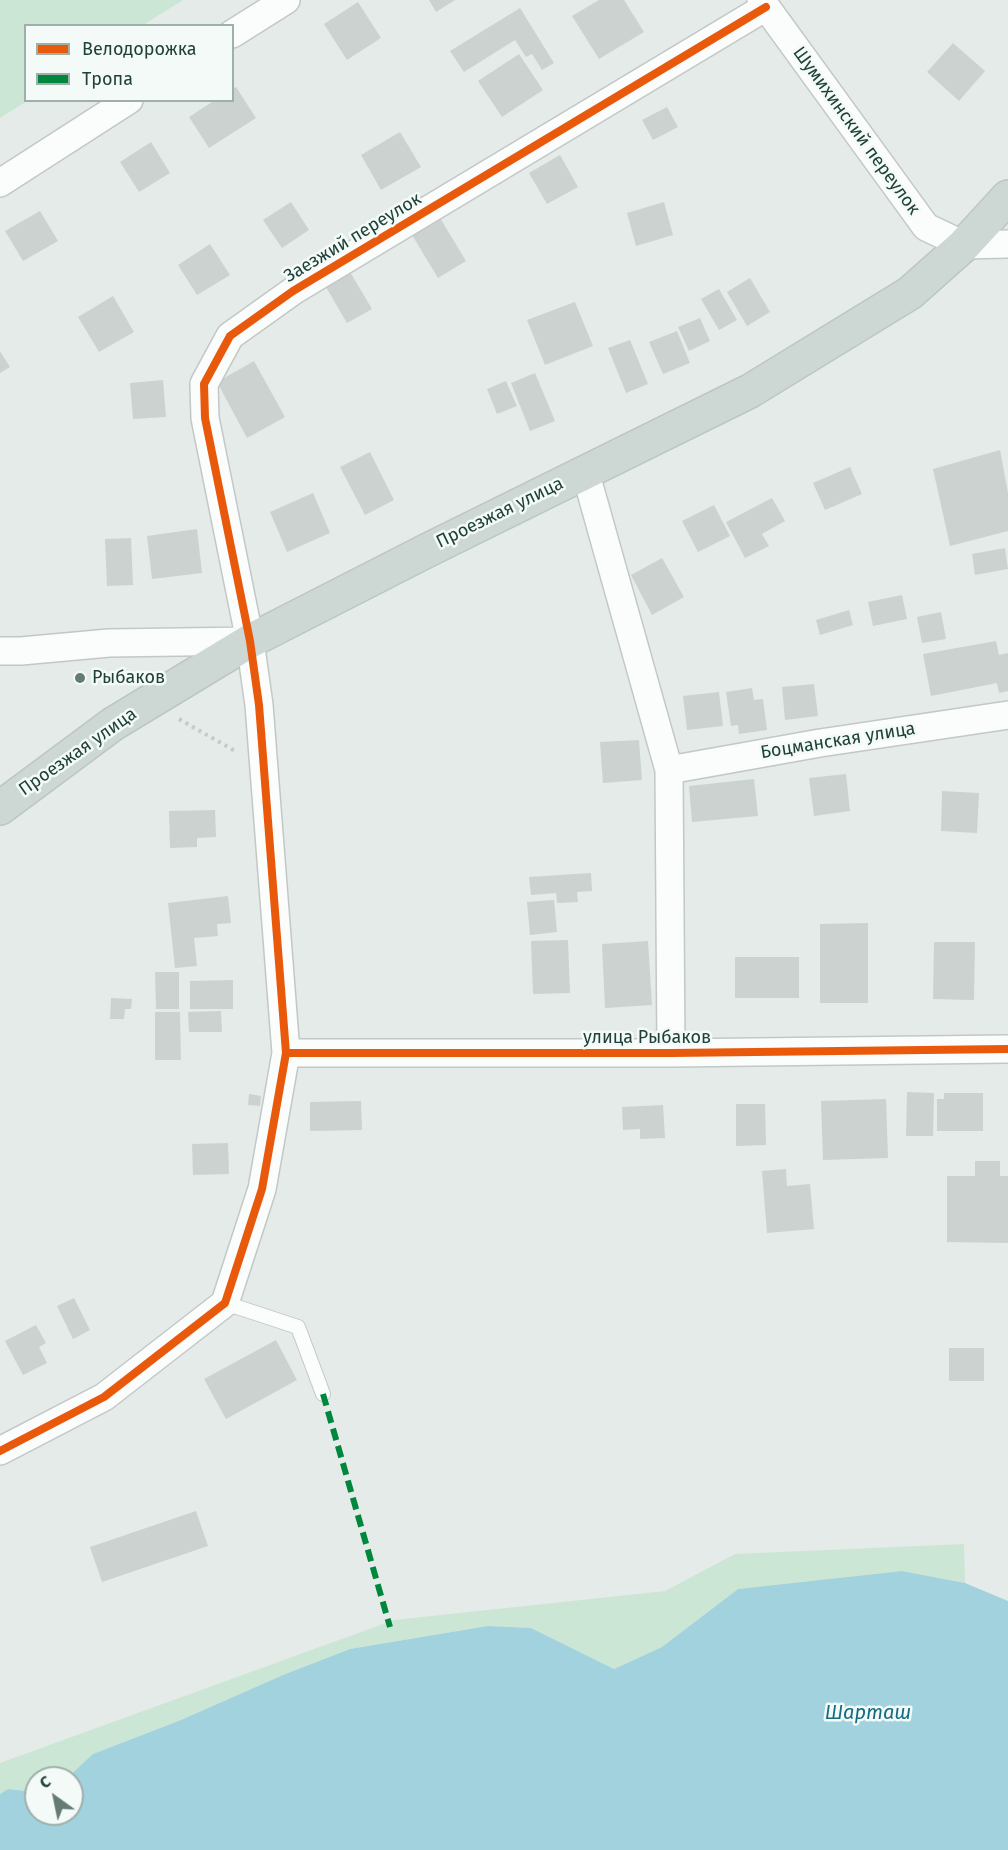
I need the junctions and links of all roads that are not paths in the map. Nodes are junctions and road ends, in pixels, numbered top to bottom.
1 (286, 0) edge
2 (763, 4) edge
3 (234, 33) edge
4 (126, 102) edge
5 (0, 183) edge
6 (1008, 197) edge
7 (1008, 244) edge
8 (964, 245) junction
9 (585, 471) junction
10 (250, 641) junction
11 (0, 651) edge
12 (1008, 715) edge
13 (669, 770) junction
14 (0, 808) edge
15 (1008, 1049) edge
16 (286, 1053) junction
17 (671, 1053) junction
18 (225, 1304) junction
19 (323, 1394) dead end
20 (0, 1451) edge

1 - 3 street
2 - 8 street, Шумихинский переулок
2 - 10 street, Заезжий переулок
4 - 5 street
6 - 8 main road, Проезжая улица
7 - 8 street
8 - 9 main road, Проезжая улица
9 - 10 main road, Проезжая улица
9 - 13 street
10 - 11 street
10 - 14 main road, Проезжая улица
10 - 16 street, Заезжий переулок
12 - 13 street, Боцманская улица
13 - 17 street
15 - 17 street, улица Рыбаков
16 - 17 street, улица Рыбаков
16 - 18 street, Заезжий переулок
18 - 19 lane
18 - 20 street

